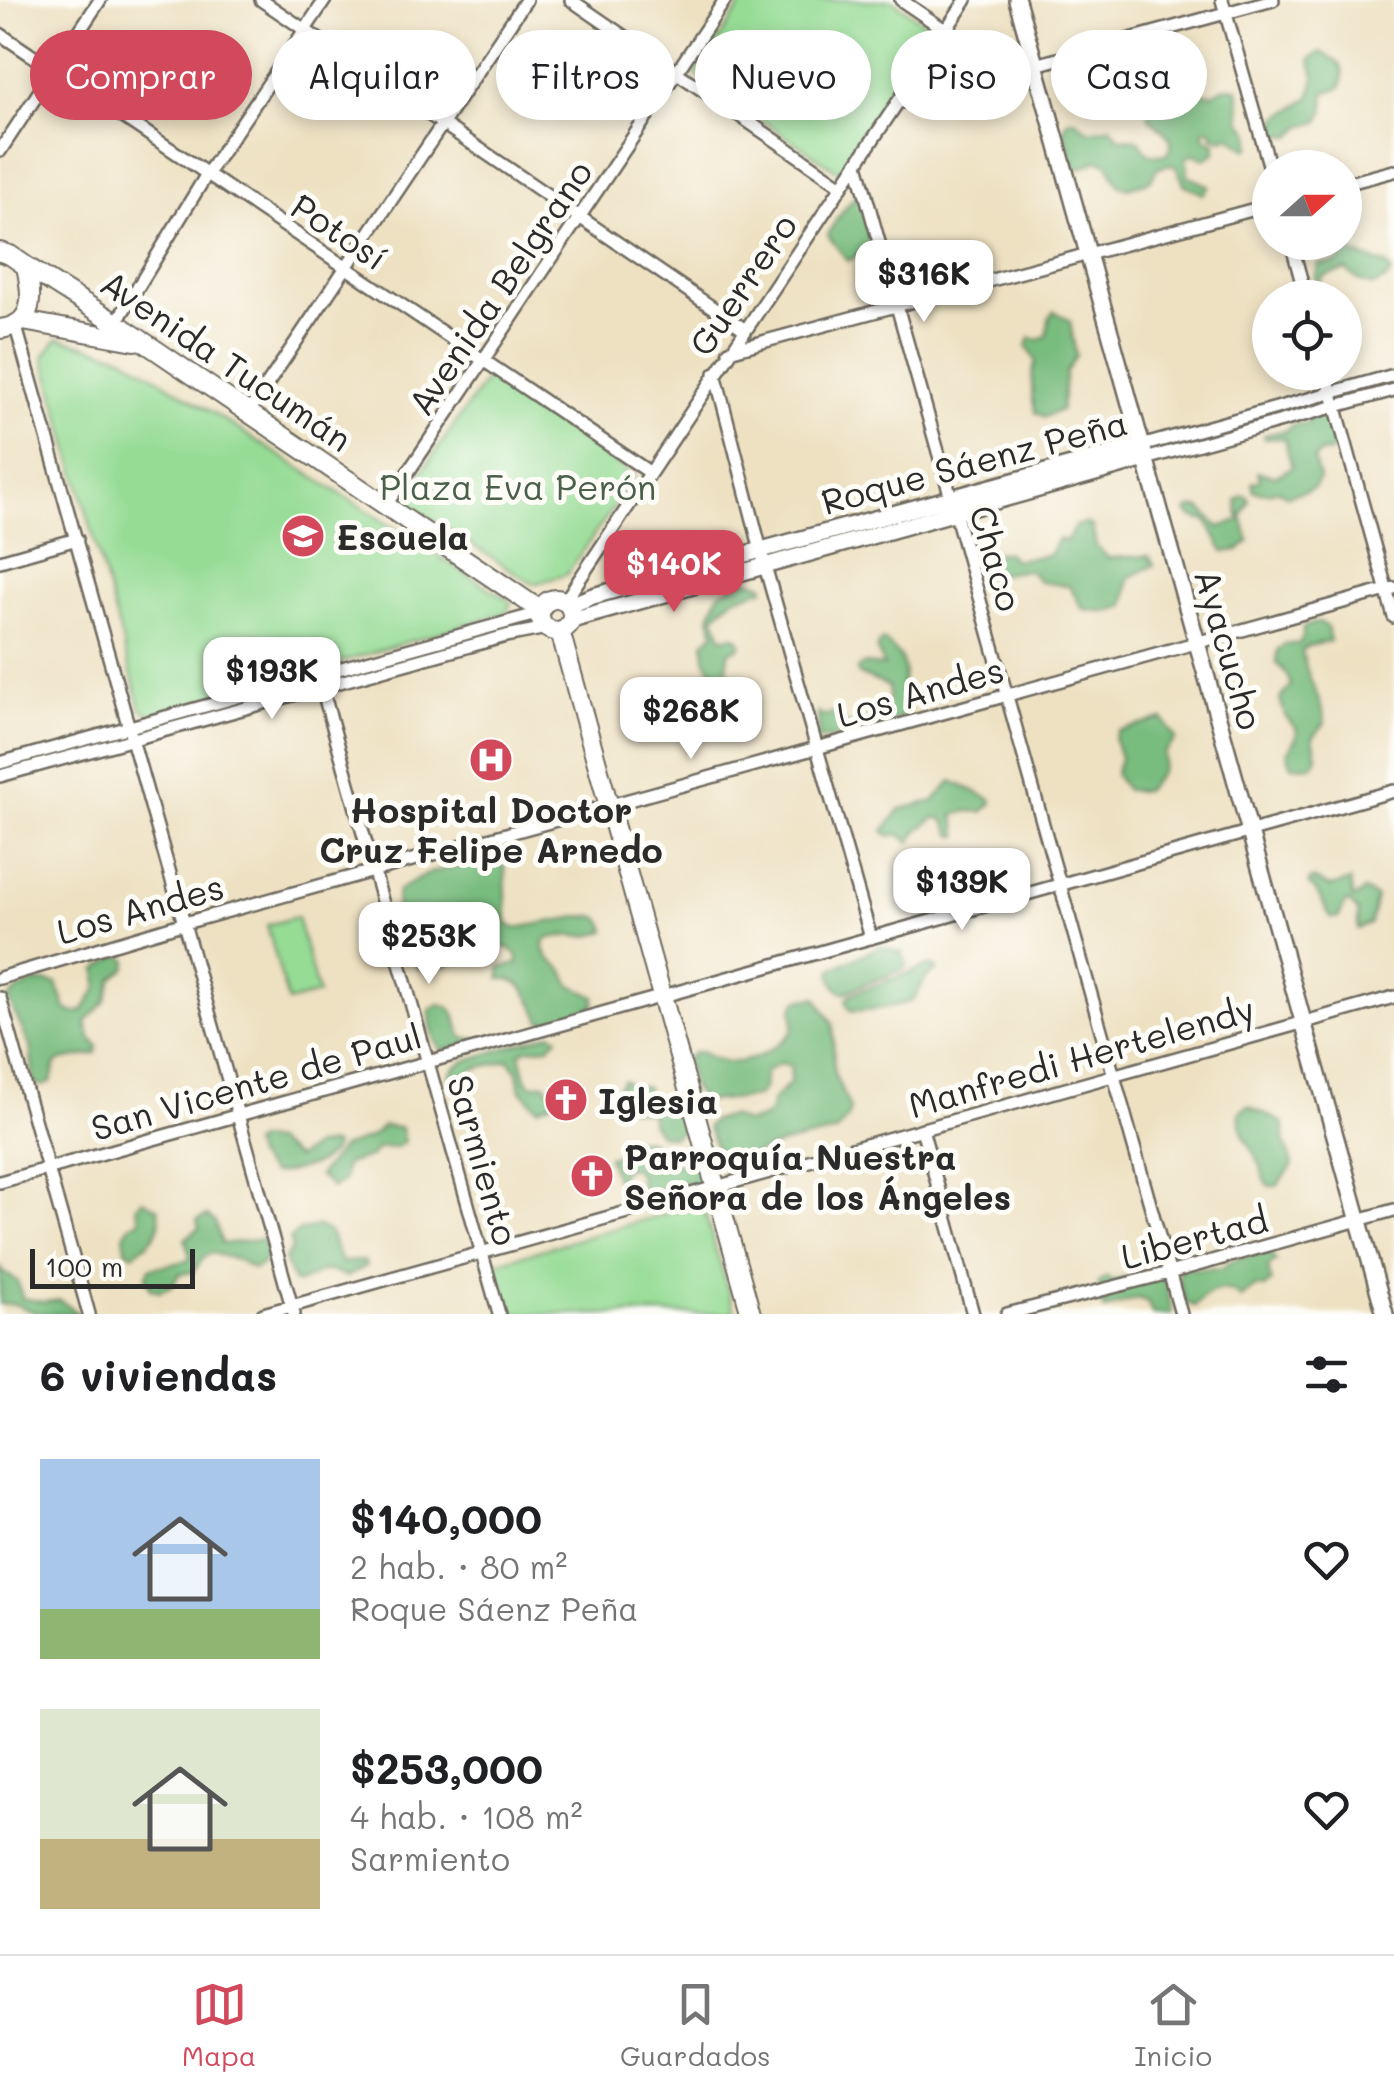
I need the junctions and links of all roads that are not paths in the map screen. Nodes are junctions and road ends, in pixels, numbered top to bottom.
1 (100, 0) edge
2 (261, 0) edge
3 (326, 0) edge
4 (526, 0) edge
5 (571, 0) edge
6 (725, 0) edge
7 (901, 0) edge
8 (966, 0) edge
9 (1017, 0) edge
10 (1273, 0) edge
11 (1224, 6) edge
12 (80, 30) edge
13 (306, 30) joint
14 (945, 30) joint
15 (0, 34) edge
16 (30, 54) edge
17 (1036, 65) junction
18 (1031, 66) edge
19 (676, 74) junction
20 (272, 79) edge
21 (30, 105) edge
22 (891, 112) edge
23 (128, 120) edge
24 (436, 120) edge
25 (442, 124) junction
26 (1265, 150) edge
27 (0, 151) edge
28 (857, 164) junction
29 (1394, 171) edge
30 (207, 174) junction
31 (1362, 179) edge
32 (842, 186) junction
33 (1252, 210) edge
34 (579, 217) junction
35 (3, 251) edge
36 (1086, 255) junction
37 (26, 266) junction
38 (346, 268) junction
39 (897, 306) junction
40 (116, 323) junction
41 (13, 326) edge
42 (744, 328) junction
43 (140, 342) junction
44 (729, 351) junction
45 (482, 361) junction
46 (715, 372) junction
47 (1394, 374) edge
48 (1394, 390) edge
49 (1332, 392) junction
50 (1334, 406) junction
51 (248, 413) junction
52 (1143, 452) junction
53 (649, 472) junction
54 (953, 505) junction
55 (386, 506) junction
56 (78, 539) junction
57 (763, 558) junction
58 (0, 561) edge
59 (1390, 590) edge
60 (556, 615) junction
61 (1394, 617) edge
62 (1197, 643) junction
63 (320, 680) junction
64 (1007, 695) junction
65 (131, 733) junction
66 (818, 748) junction
67 (0, 762) edge
68 (0, 776) edge
69 (1394, 791) edge
70 (610, 806) junction
71 (1251, 831) junction
72 (375, 870) junction
73 (1060, 885) junction
74 (185, 923) junction
75 (871, 938) junction
76 (0, 978) edge
77 (663, 996) junction
78 (1394, 997) edge
79 (0, 998) edge
80 (1303, 1023) junction
81 (428, 1062) junction
82 (1114, 1076) junction
83 (238, 1115) junction
84 (922, 1130) junction
85 (48, 1168) junction
86 (0, 1182) edge
87 (716, 1187) junction
88 (1394, 1210) edge
89 (1359, 1219) junction
90 (482, 1253) junction
91 (1169, 1273) junction
92 (293, 1310) edge
93 (88, 1314) edge
94 (263, 1314) edge
95 (499, 1314) edge
96 (751, 1314) edge
97 (973, 1314) edge
98 (1007, 1314) edge
99 (1180, 1314) edge
100 (1385, 1314) edge

1 - 12 street
2 - 13 street
3 - 13 street
4 - 25 street
5 - 19 street
6 - 19 street, Avenida Belgrano
7 - 14 street
8 - 14 street, Guerrero
9 - 17 street, Ayacucho
10 - 11 street
11 - 17 street
11 - 26 street
15 - 16 street, Potosí
17 - 18 street
17 - 36 street, Ayacucho
19 - 32 street
19 - 34 street, Avenida Belgrano
20 - 30 street
21 - 27 street
22 - 28 street, Guerrero
23 - 30 street, Potosí
24 - 25 street
25 - 34 street
25 - 38 street
28 - 32 street, Guerrero
28 - 39 street, Chaco
29 - 31 street
30 - 38 street, Potosí
30 - 40 street
32 - 42 street, Guerrero
33 - 36 street
34 - 42 street
34 - 45 street, Avenida Belgrano
35 - 37 main road, Avenida Tucumán
36 - 39 street
36 - 52 street, Ayacucho
37 - 40 main road, Avenida Tucumán
37 - 41 main road
38 - 45 street, Potosí
38 - 51 street
39 - 44 street
39 - 54 street, Chaco
40 - 43 main road, Avenida Tucumán
41 - 43 main road
41 - 56 street
42 - 44 street, Guerrero
43 - 51 main road, Avenida Tucumán
44 - 46 street, Guerrero
45 - 53 street, Potosí
45 - 55 street, Avenida Belgrano
46 - 53 street, Guerrero
46 - 57 street
47 - 49 street, Roque Sáenz Peña
48 - 50 street, Roque Sáenz Peña
49 - 50 street
49 - 52 street, Roque Sáenz Peña
50 - 52 street, Roque Sáenz Peña
50 - 59 street
51 - 55 main road, Avenida Tucumán
52 - 54 street, Roque Sáenz Peña
52 - 62 street, Ayacucho
53 - 60 street, Guerrero
54 - 57 street, Roque Sáenz Peña
54 - 64 street, Chaco
55 - 60 main road, Avenida Tucumán
56 - 58 street
56 - 65 street
57 - 60 street, Roque Sáenz Peña
57 - 66 street
59 - 61 street
59 - 62 street, Los Andes
60 - 63 street, Roque Sáenz Peña
60 - 70 main road
62 - 64 street, Los Andes
62 - 71 street, Ayacucho
63 - 65 street, Roque Sáenz Peña
63 - 72 street, Sarmiento
64 - 66 street, Los Andes
64 - 73 street, Chaco
65 - 67 street, Roque Sáenz Peña
65 - 68 street, Roque Sáenz Peña
65 - 74 street
66 - 70 street, Los Andes
66 - 75 street
69 - 71 street, San Vicente de Paul
70 - 72 street, Los Andes
70 - 77 main road
71 - 73 street, San Vicente de Paul
71 - 80 street, Ayacucho
72 - 74 street, Los Andes
72 - 81 street, Sarmiento
73 - 75 street, San Vicente de Paul
73 - 82 street, Chaco
74 - 76 street, Los Andes
74 - 83 street
75 - 77 street, San Vicente de Paul
77 - 81 street, San Vicente de Paul
77 - 87 main road
78 - 80 street, Manfredi Hertelendy
79 - 85 street
80 - 82 street, Manfredi Hertelendy
80 - 89 street, Ayacucho
81 - 83 street, San Vicente de Paul
81 - 90 street, Sarmiento
82 - 84 street, Manfredi Hertelendy
82 - 91 street, Chaco
83 - 85 street, San Vicente de Paul
83 - 92 street
84 - 87 street, Manfredi Hertelendy
84 - 97 street
85 - 86 street, San Vicente de Paul
85 - 93 street
87 - 90 street, Manfredi Hertelendy
87 - 96 main road
88 - 89 street, Libertad
89 - 91 street, Libertad
89 - 100 street, Ayacucho
90 - 92 street, Manfredi Hertelendy
90 - 95 street, Sarmiento
91 - 98 street, Libertad
91 - 99 street, Chaco
92 - 94 street, Manfredi Hertelendy

